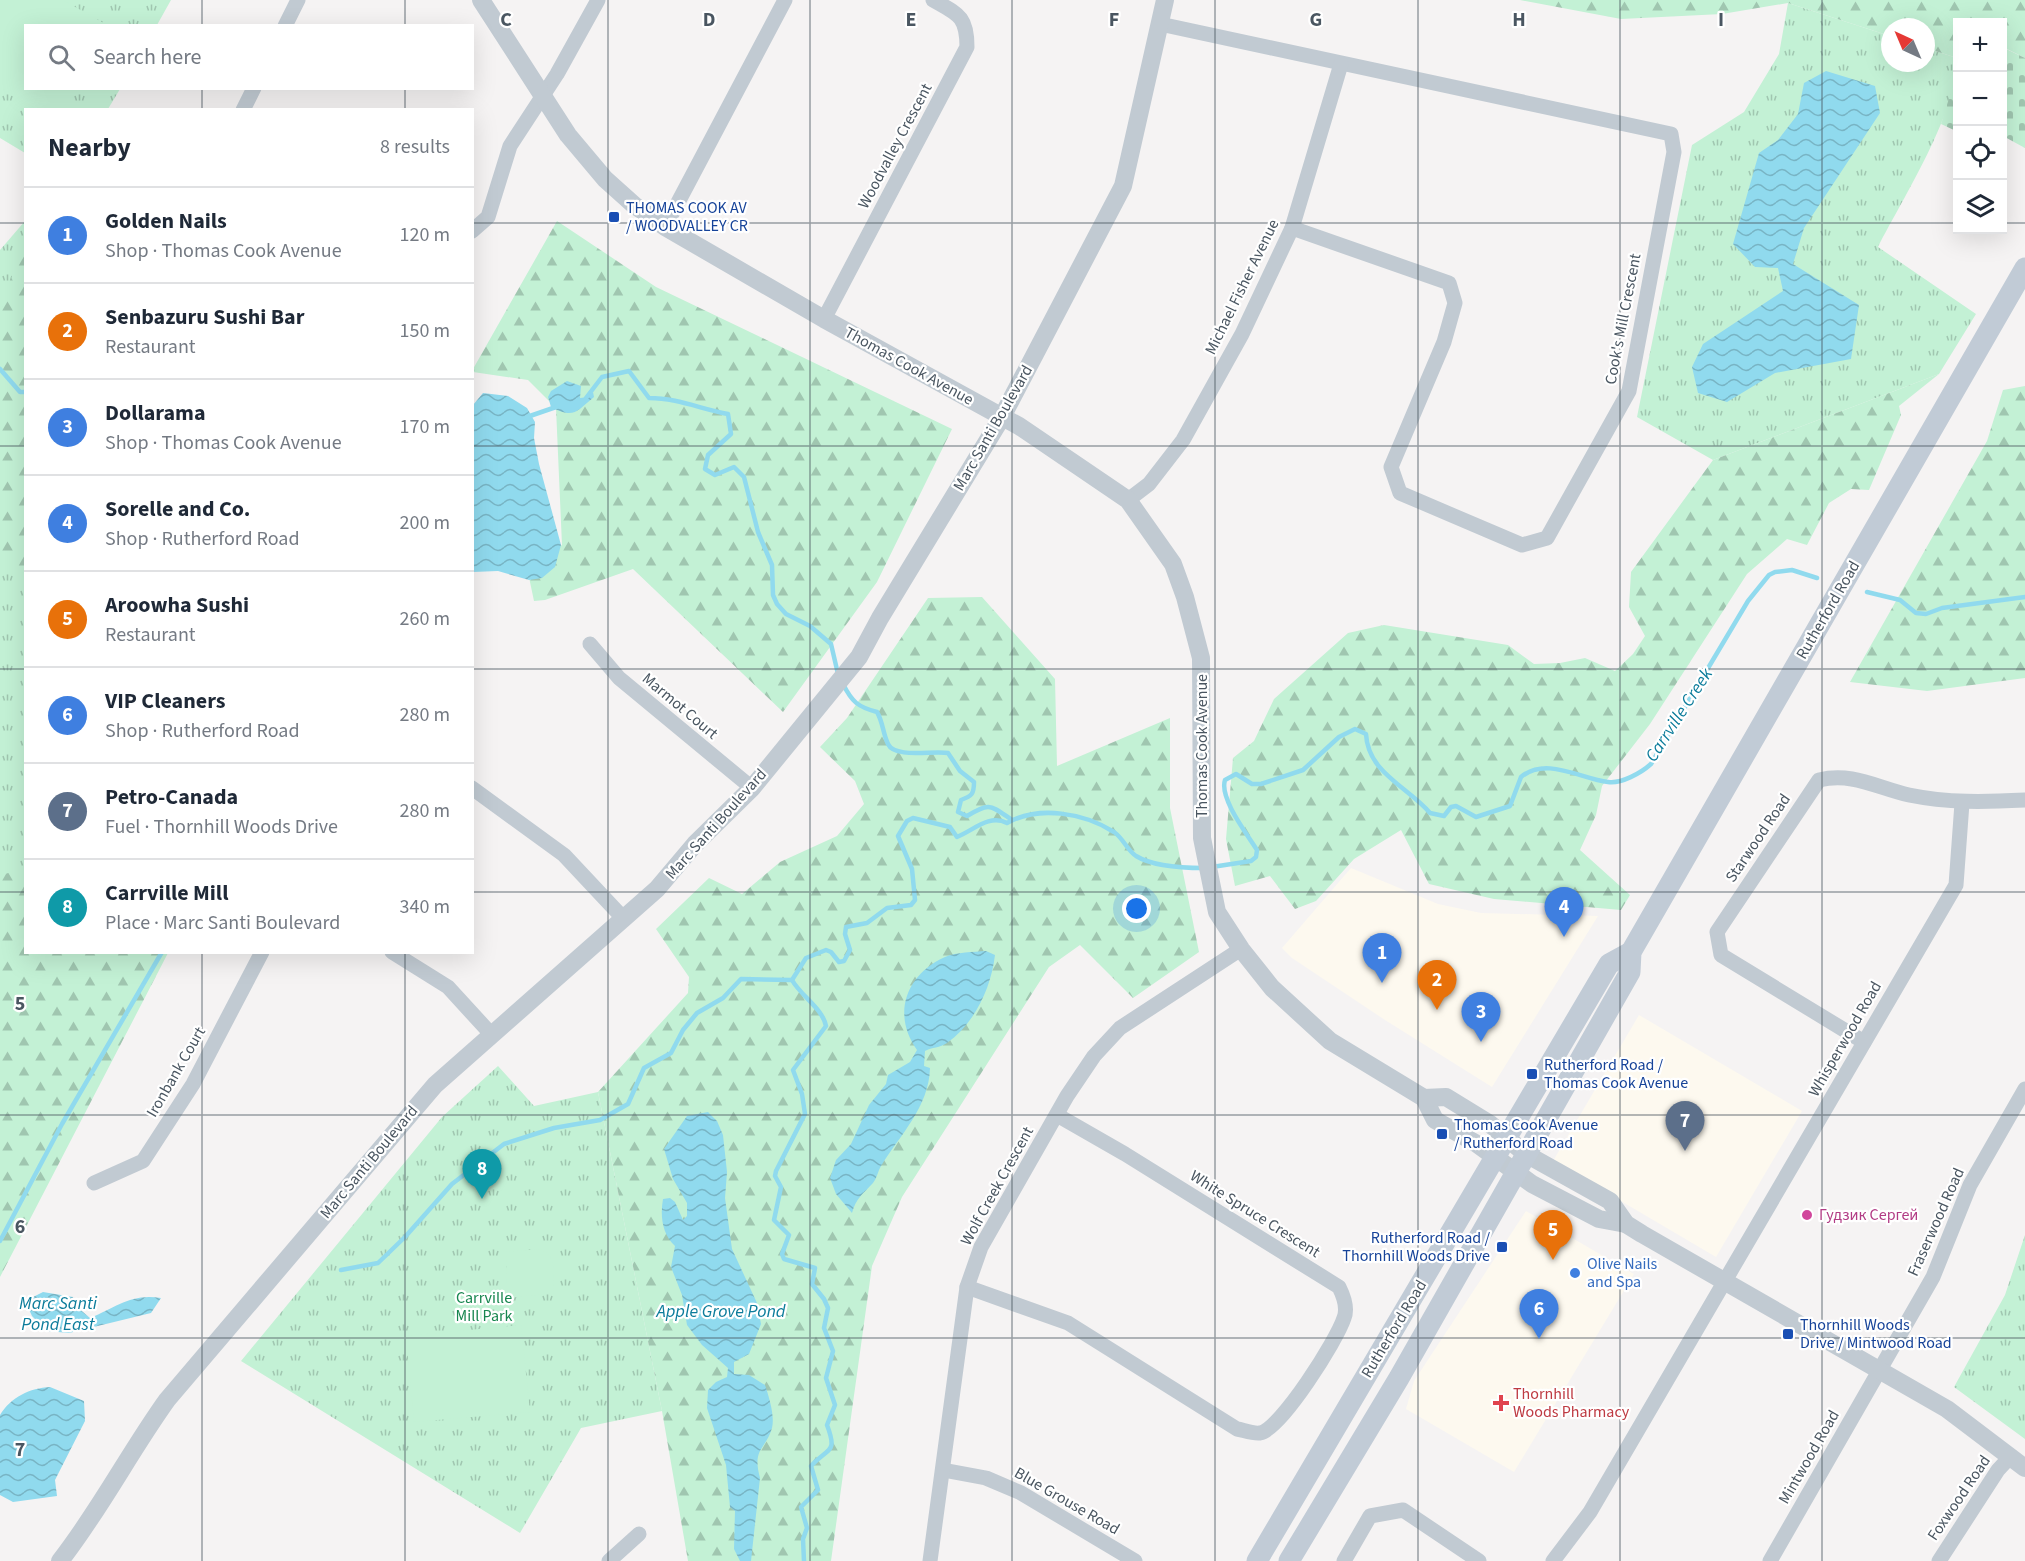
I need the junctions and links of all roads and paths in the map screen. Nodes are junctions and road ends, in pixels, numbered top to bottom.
1 (298, 0) edge
2 (481, 0) edge
3 (598, 0) edge
4 (785, 0) edge
5 (933, 0) edge
6 (1165, 0) edge
7 (286, 24) edge
8 (1160, 24) junction
9 (1341, 64) junction
10 (253, 90) edge
11 (541, 96) junction
12 (244, 108) edge
13 (665, 227) junction
14 (1292, 228) junction
15 (474, 229) edge
16 (2025, 268) edge
17 (824, 319) junction
18 (1002, 417) junction
19 (1128, 500) junction
20 (590, 644) dead end
21 (474, 789) edge
22 (752, 789) junction
23 (2025, 800) edge
24 (1962, 803) junction
25 (624, 919) junction
26 (1241, 949) junction
27 (1631, 952) junction
28 (261, 954) edge
29 (395, 954) edge
30 (491, 1034) junction
31 (1864, 1042) junction
32 (2025, 1089) edge
33 (1425, 1098) junction
34 (1057, 1115) junction
35 (1505, 1137) junction
36 (1495, 1157) junction
37 (1522, 1163) junction
38 (94, 1183) dead end
39 (1723, 1282) junction
40 (967, 1287) junction
41 (1880, 1370) junction
42 (2011, 1456) junction
43 (2025, 1468) edge
44 (943, 1470) junction
45 (85, 1529) junction
46 (639, 1534) dead end
47 (60, 1561) edge
48 (75, 1561) edge
49 (609, 1561) edge
50 (930, 1561) edge
51 (1135, 1561) edge
52 (1257, 1561) edge
53 (1289, 1561) edge
54 (1344, 1561) edge
55 (1479, 1561) edge
56 (1553, 1561) edge
57 (1770, 1561) edge
58 (1939, 1561) edge

1 - 7 street
2 - 11 street, Thomas Cook Avenue
3 - 11 street
4 - 13 street
5 - 17 street, Woodvalley Crescent
6 - 8 street, Marc Santi Boulevard
8 - 9 street, Cook's Mill Crescent
8 - 18 street, Marc Santi Boulevard
9 - 14 street, Michael Fisher Avenue
9 - 14 street, Cook's Mill Crescent
10 - 12 street
11 - 13 street, Thomas Cook Avenue
11 - 15 street
13 - 17 street, Thomas Cook Avenue
14 - 19 street, Michael Fisher Avenue
16 - 27 main road, Rutherford Road
17 - 18 street, Thomas Cook Avenue
18 - 19 street, Thomas Cook Avenue
18 - 22 street, Marc Santi Boulevard
19 - 26 street, Thomas Cook Avenue
20 - 22 street, Marmot Court
21 - 25 street
22 - 25 street, Marc Santi Boulevard
23 - 24 street, Starwood Road
24 - 31 street, Whisperwood Road
24 - 31 street, Starwood Road
25 - 30 street, Marc Santi Boulevard
26 - 33 street, Thomas Cook Avenue
26 - 34 street, Wolf Creek Crescent
27 - 35 main road, Rutherford Road
27 - 37 main road, Rutherford Road
28 - 38 street, Ironbank Court
29 - 30 street
30 - 45 street, Marc Santi Boulevard
31 - 39 street, Whisperwood Road
32 - 41 street, Fraserwood Road
33 - 35 street, Thomas Cook Avenue
33 - 36 street, Thomas Cook Avenue
34 - 40 street, Wolf Creek Crescent
34 - 40 street, White Spruce Crescent
35 - 36 main road, Rutherford Road
35 - 37 street, Thomas Cook Avenue
36 - 37 street, Thomas Cook Avenue
36 - 52 main road, Rutherford Road
37 - 39 street
37 - 53 main road, Rutherford Road
39 - 41 street
39 - 56 street, Whisperwood Road
40 - 44 street, Wolf Creek Crescent
41 - 42 street
41 - 57 street, Mintwood Road
42 - 43 street
42 - 58 street, Foxwood Road
44 - 50 street, Wolf Creek Crescent
44 - 51 street, Blue Grouse Road
45 - 47 street, Marc Santi Boulevard
45 - 48 street, Marc Santi Boulevard
46 - 49 street
54 - 55 street

